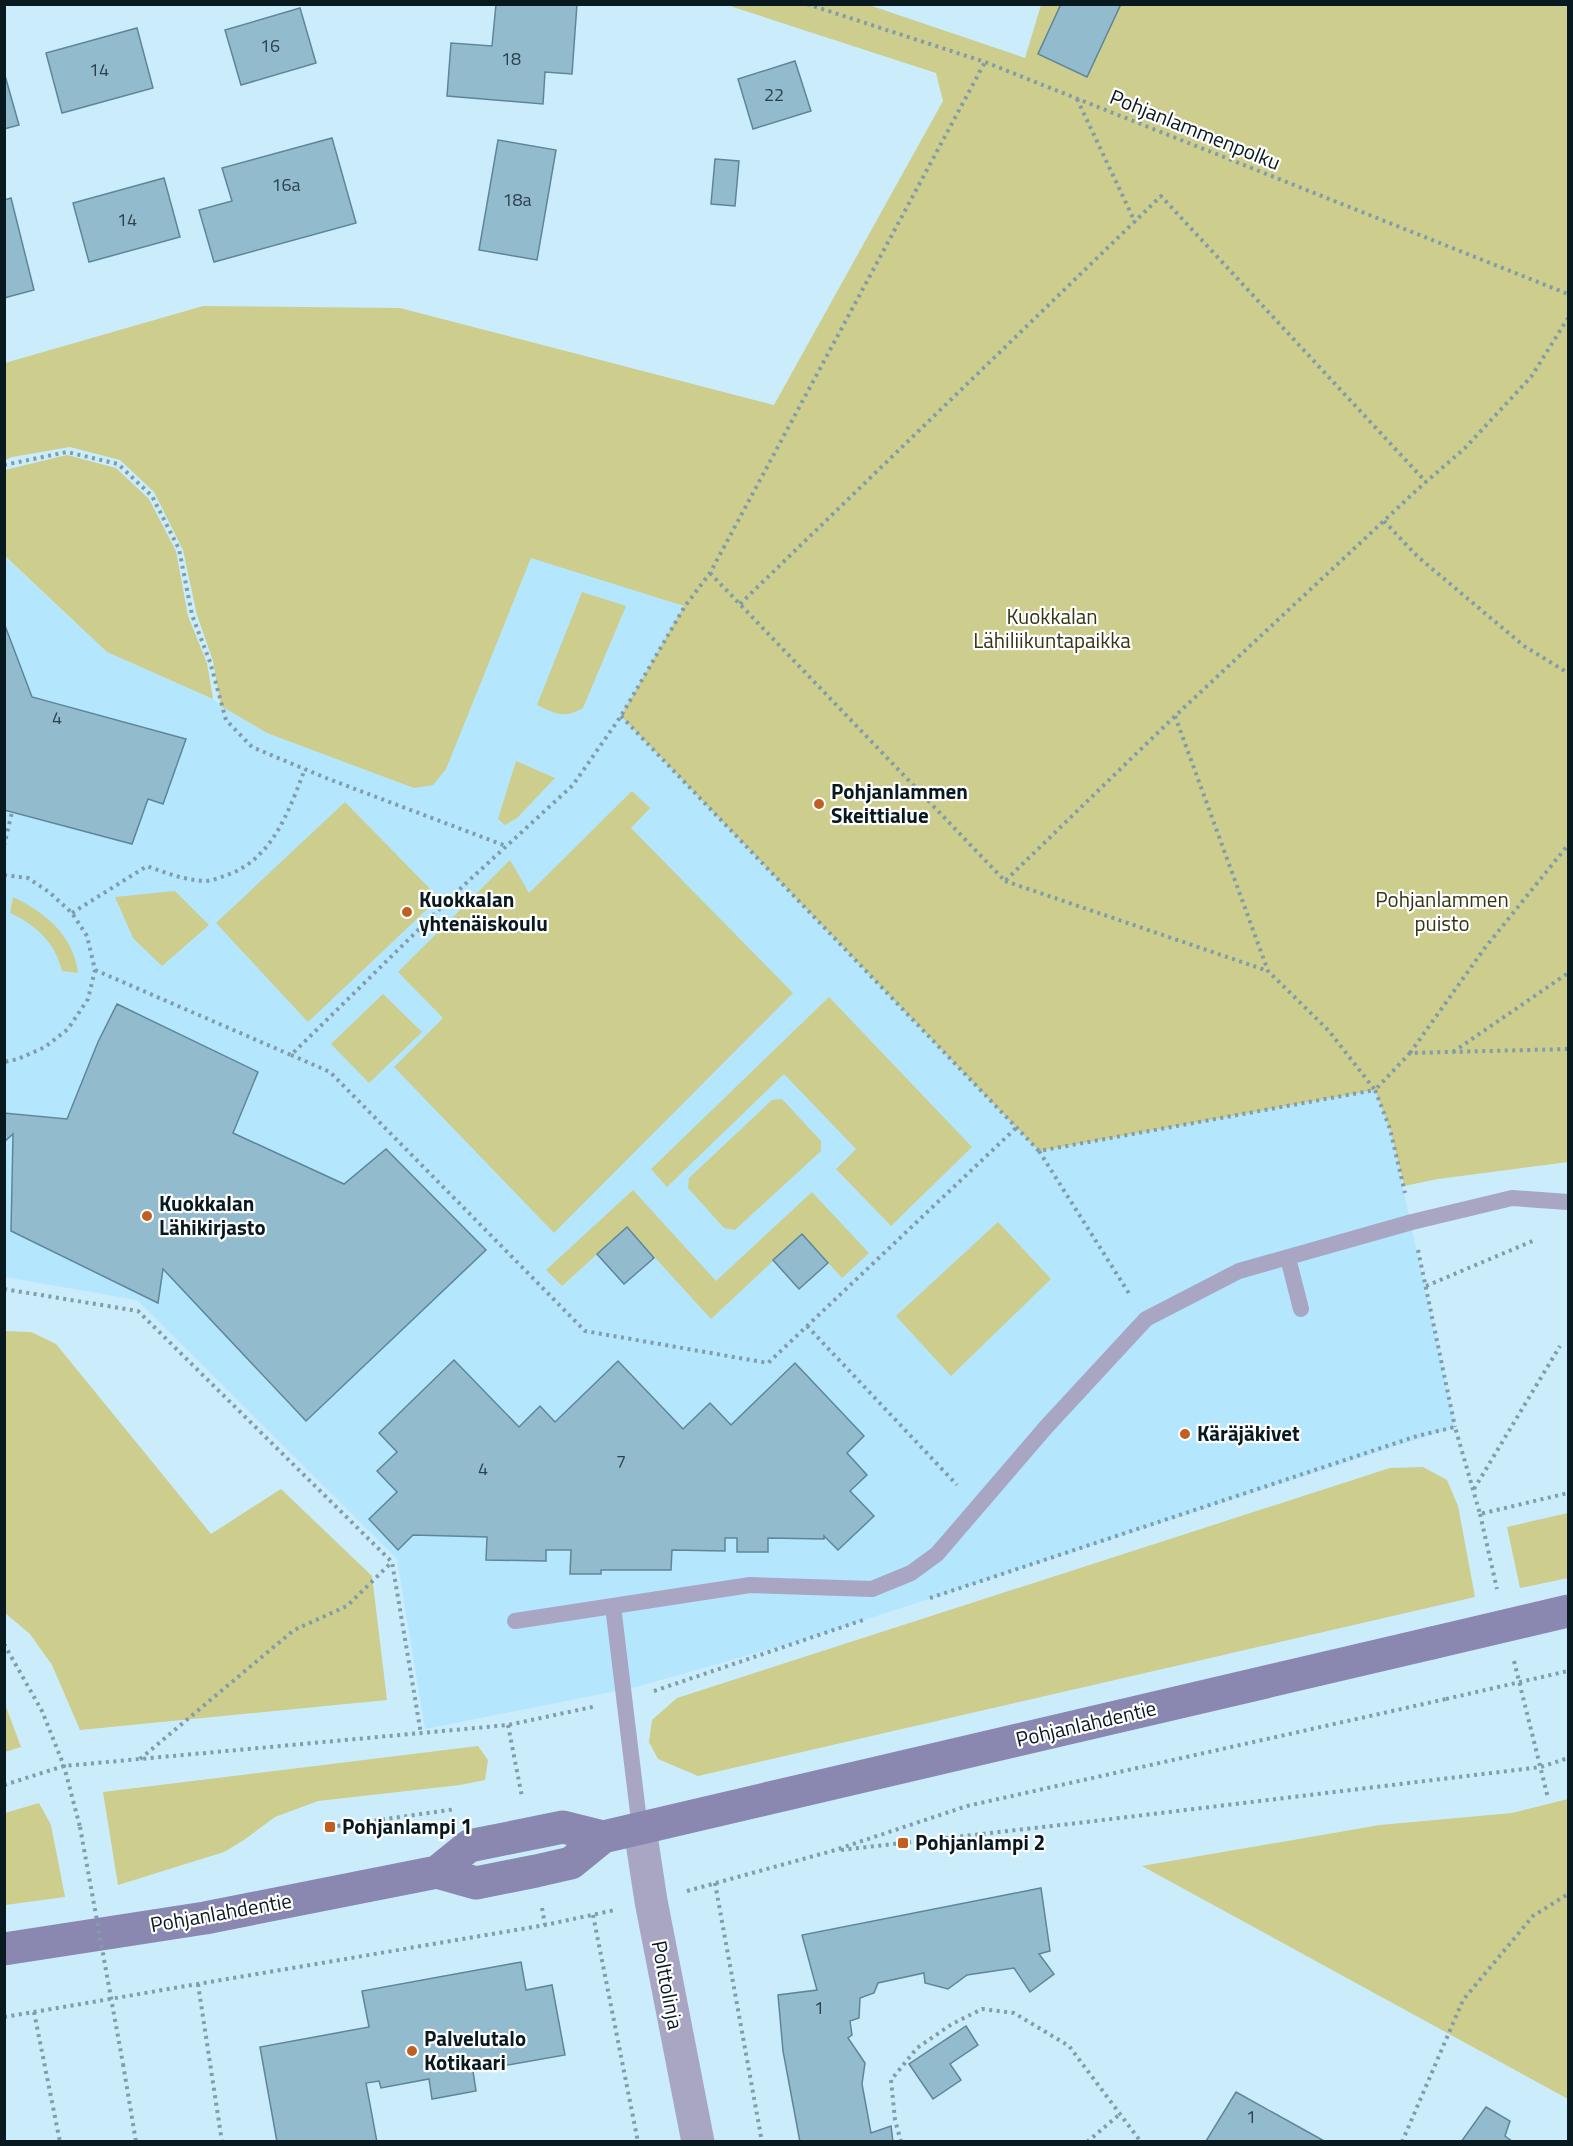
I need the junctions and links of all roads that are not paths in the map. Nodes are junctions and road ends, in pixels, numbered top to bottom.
1 (1569, 1202) edge
2 (1288, 1258) junction
3 (1301, 1310) dead end
4 (613, 1606) junction
5 (1569, 1611) edge
6 (515, 1621) dead end
7 (640, 1829) junction
8 (4, 1949) edge
9 (698, 2142) edge

1 - 2 lane
2 - 3 lane
2 - 4 lane
4 - 6 lane
4 - 7 lane
5 - 7 main road, Pohjanlahdentie, bridge
7 - 8 main road, Pohjanlahdentie
7 - 9 street, Polttolinja

